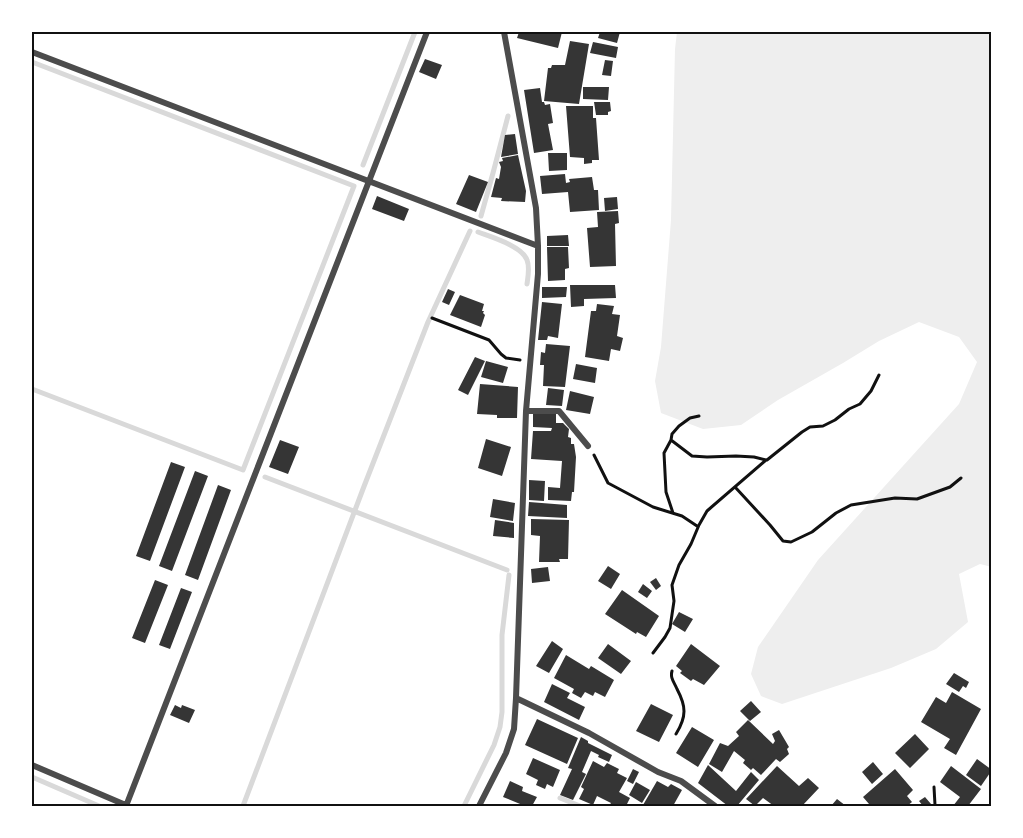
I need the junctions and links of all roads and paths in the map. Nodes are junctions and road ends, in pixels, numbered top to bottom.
1 (427, 32) edge
2 (504, 32) edge
3 (32, 52) edge
4 (369, 181) junction
5 (538, 246) junction
6 (432, 318) dead end
7 (522, 360) dead end
8 (879, 375) dead end
9 (526, 411) junction
10 (699, 416) dead end
11 (671, 440) junction
12 (588, 446) joint
13 (767, 460) dead end
14 (961, 478) dead end
15 (734, 486) junction
16 (673, 513) junction
17 (698, 527) junction
18 (653, 653) dead end
19 (672, 671) dead end
20 (516, 698) junction
21 (676, 734) dead end
22 (32, 765) edge
23 (934, 787) dead end
24 (127, 806) edge
25 (479, 807) edge
26 (715, 807) edge
27 (934, 807) edge

1 - 4 street
2 - 5 street
3 - 4 street
4 - 5 street
4 - 24 street
5 - 9 street
6 - 7 path
8 - 13 path
9 - 12 street
9 - 20 street
10 - 11 path
11 - 15 path
11 - 16 path
12 - 16 path
14 - 15 path
15 - 17 path
16 - 17 path
17 - 18 path
19 - 21 path
20 - 25 street
20 - 26 street
22 - 24 street
23 - 27 path

